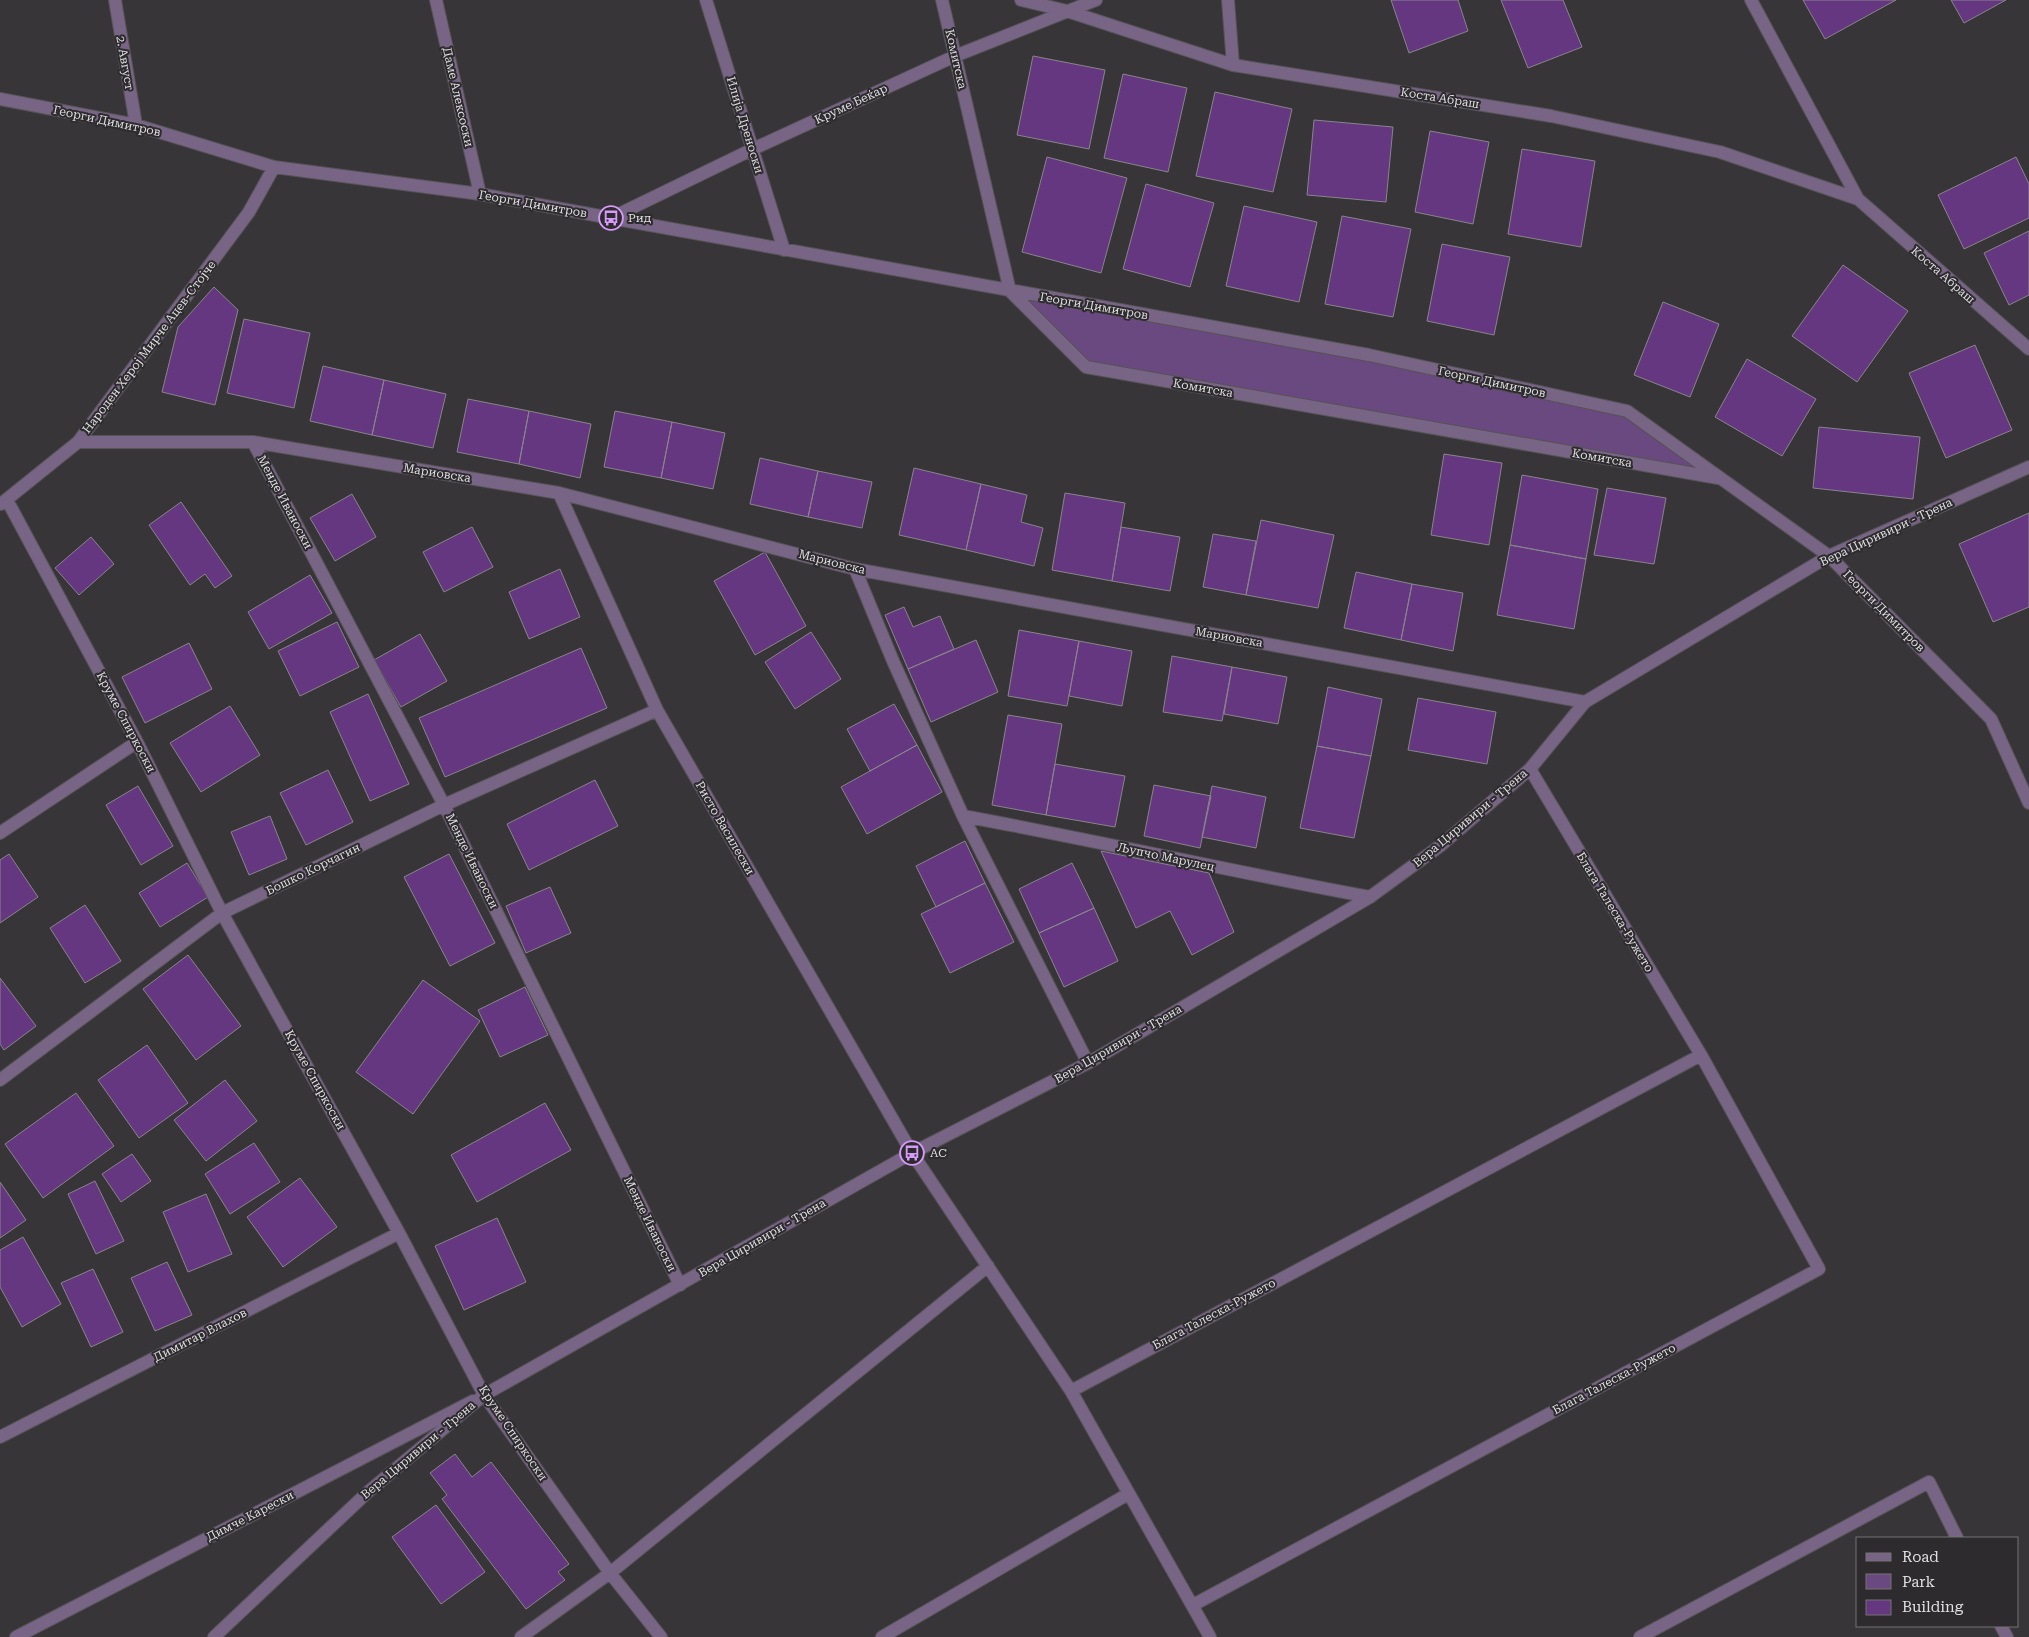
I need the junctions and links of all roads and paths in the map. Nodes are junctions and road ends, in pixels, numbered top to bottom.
1 (115, 0) edge
2 (436, 0) edge
3 (706, 0) edge
4 (942, 0) edge
5 (1021, 0) edge
6 (1096, 0) edge
7 (1228, 0) edge
8 (1751, 0) edge
9 (1067, 11) junction
10 (955, 56) junction
11 (1233, 65) junction
12 (0, 99) edge
13 (136, 125) junction
14 (752, 149) junction
15 (274, 167) junction
16 (480, 194) junction
17 (1858, 199) junction
18 (611, 218) junction
19 (784, 250) junction
20 (1010, 291) junction
21 (2029, 349) edge
22 (78, 442) junction
23 (253, 442) junction
24 (2029, 467) edge
25 (1721, 478) junction
26 (559, 493) junction
27 (3, 503) edge
28 (1829, 556) junction
29 (854, 569) junction
30 (1586, 702) junction
31 (657, 710) junction
32 (137, 742) junction
33 (1530, 769) junction
34 (2029, 803) edge
35 (444, 805) junction
36 (963, 816) junction
37 (0, 833) edge
38 (1370, 897) junction
39 (222, 913) junction
40 (1701, 1055) junction
41 (1088, 1063) junction
42 (0, 1080) edge
43 (912, 1153) junction
44 (399, 1233) junction
45 (988, 1266) junction
46 (680, 1285) junction
47 (1071, 1391) junction
48 (484, 1395) junction
49 (0, 1437) edge
50 (1128, 1494) junction
51 (1957, 1537) edge
52 (610, 1573) junction
53 (1193, 1605) junction
54 (16, 1637) edge
55 (214, 1637) edge
56 (521, 1637) edge
57 (661, 1637) edge
58 (882, 1637) edge
59 (1210, 1637) edge
60 (1640, 1637) edge

1 - 13 street, 2. Август
2 - 16 street, Даме Алексоски
3 - 14 street, Илија Дреноски
4 - 10 street, Комитска
5 - 9 street, Коста Абраш
6 - 9 street, Круме Беќар
7 - 11 street
8 - 17 street, Коста Абраш
9 - 10 street, Круме Беќар
9 - 11 street, Коста Абраш
10 - 14 street, Круме Беќар
10 - 20 street, Комитска
11 - 17 street, Коста Абраш
12 - 13 street, Георги Димитров
13 - 15 street, Георги Димитров
14 - 18 street, Круме Беќар
14 - 19 street, Илија Дреноски
15 - 16 street, Георги Димитров
15 - 22 street, Народен Херој Мирче Ацев-Стојче
16 - 18 street, Георги Димитров
17 - 21 street, Коста Абраш
18 - 19 street, Георги Димитров
19 - 20 street, Георги Димитров
20 - 25 street, Георги Димитров
20 - 25 street, Комитска
22 - 23 street, Мариовска
22 - 27 street, Народен Херој Мирче Ацев-Стојче
23 - 26 street, Мариовска
23 - 35 street, Менде Иваноски
24 - 28 street, Вера Циривири - Трена
25 - 28 street, Георги Димитров
26 - 29 street, Мариовска
26 - 31 street, Ристо Василески
27 - 32 street, Круме Спиркоски
28 - 30 street, Вера Циривири - Трена
28 - 34 street, Георги Димитров
29 - 30 street, Мариовска
29 - 36 street
30 - 33 street, Вера Циривири - Трена
31 - 35 street, Бошко Корчагин
31 - 43 street, Ристо Василески
32 - 37 street
32 - 39 street, Круме Спиркоски
33 - 38 street, Вера Циривири - Трена
33 - 40 street, Блага Талеска-Ружето
35 - 39 street, Бошко Корчагин
35 - 46 street, Менде Иваноски
36 - 38 street, Љупчо Марулец
36 - 41 street
38 - 41 street, Вера Циривири - Трена
39 - 42 street, Бошко Корчагин
39 - 44 street, Круме Спиркоски
40 - 47 street, Блага Талеска-Ружето
40 - 53 street, Блага Талеска-Ружето
41 - 43 street, Вера Циривири - Трена
43 - 45 street
43 - 46 street, Вера Циривири - Трена
44 - 48 street, Круме Спиркоски
44 - 49 street, Димитар Влахов
45 - 47 street
45 - 52 street
46 - 48 street, Вера Циривири - Трена
47 - 50 street
48 - 52 street, Круме Спиркоски
48 - 54 street, Димче Карески
48 - 55 street, Вера Циривири - Трена
50 - 53 street
50 - 58 street
51 - 60 street
52 - 56 street
52 - 57 street, Круме Спиркоски
53 - 59 street

